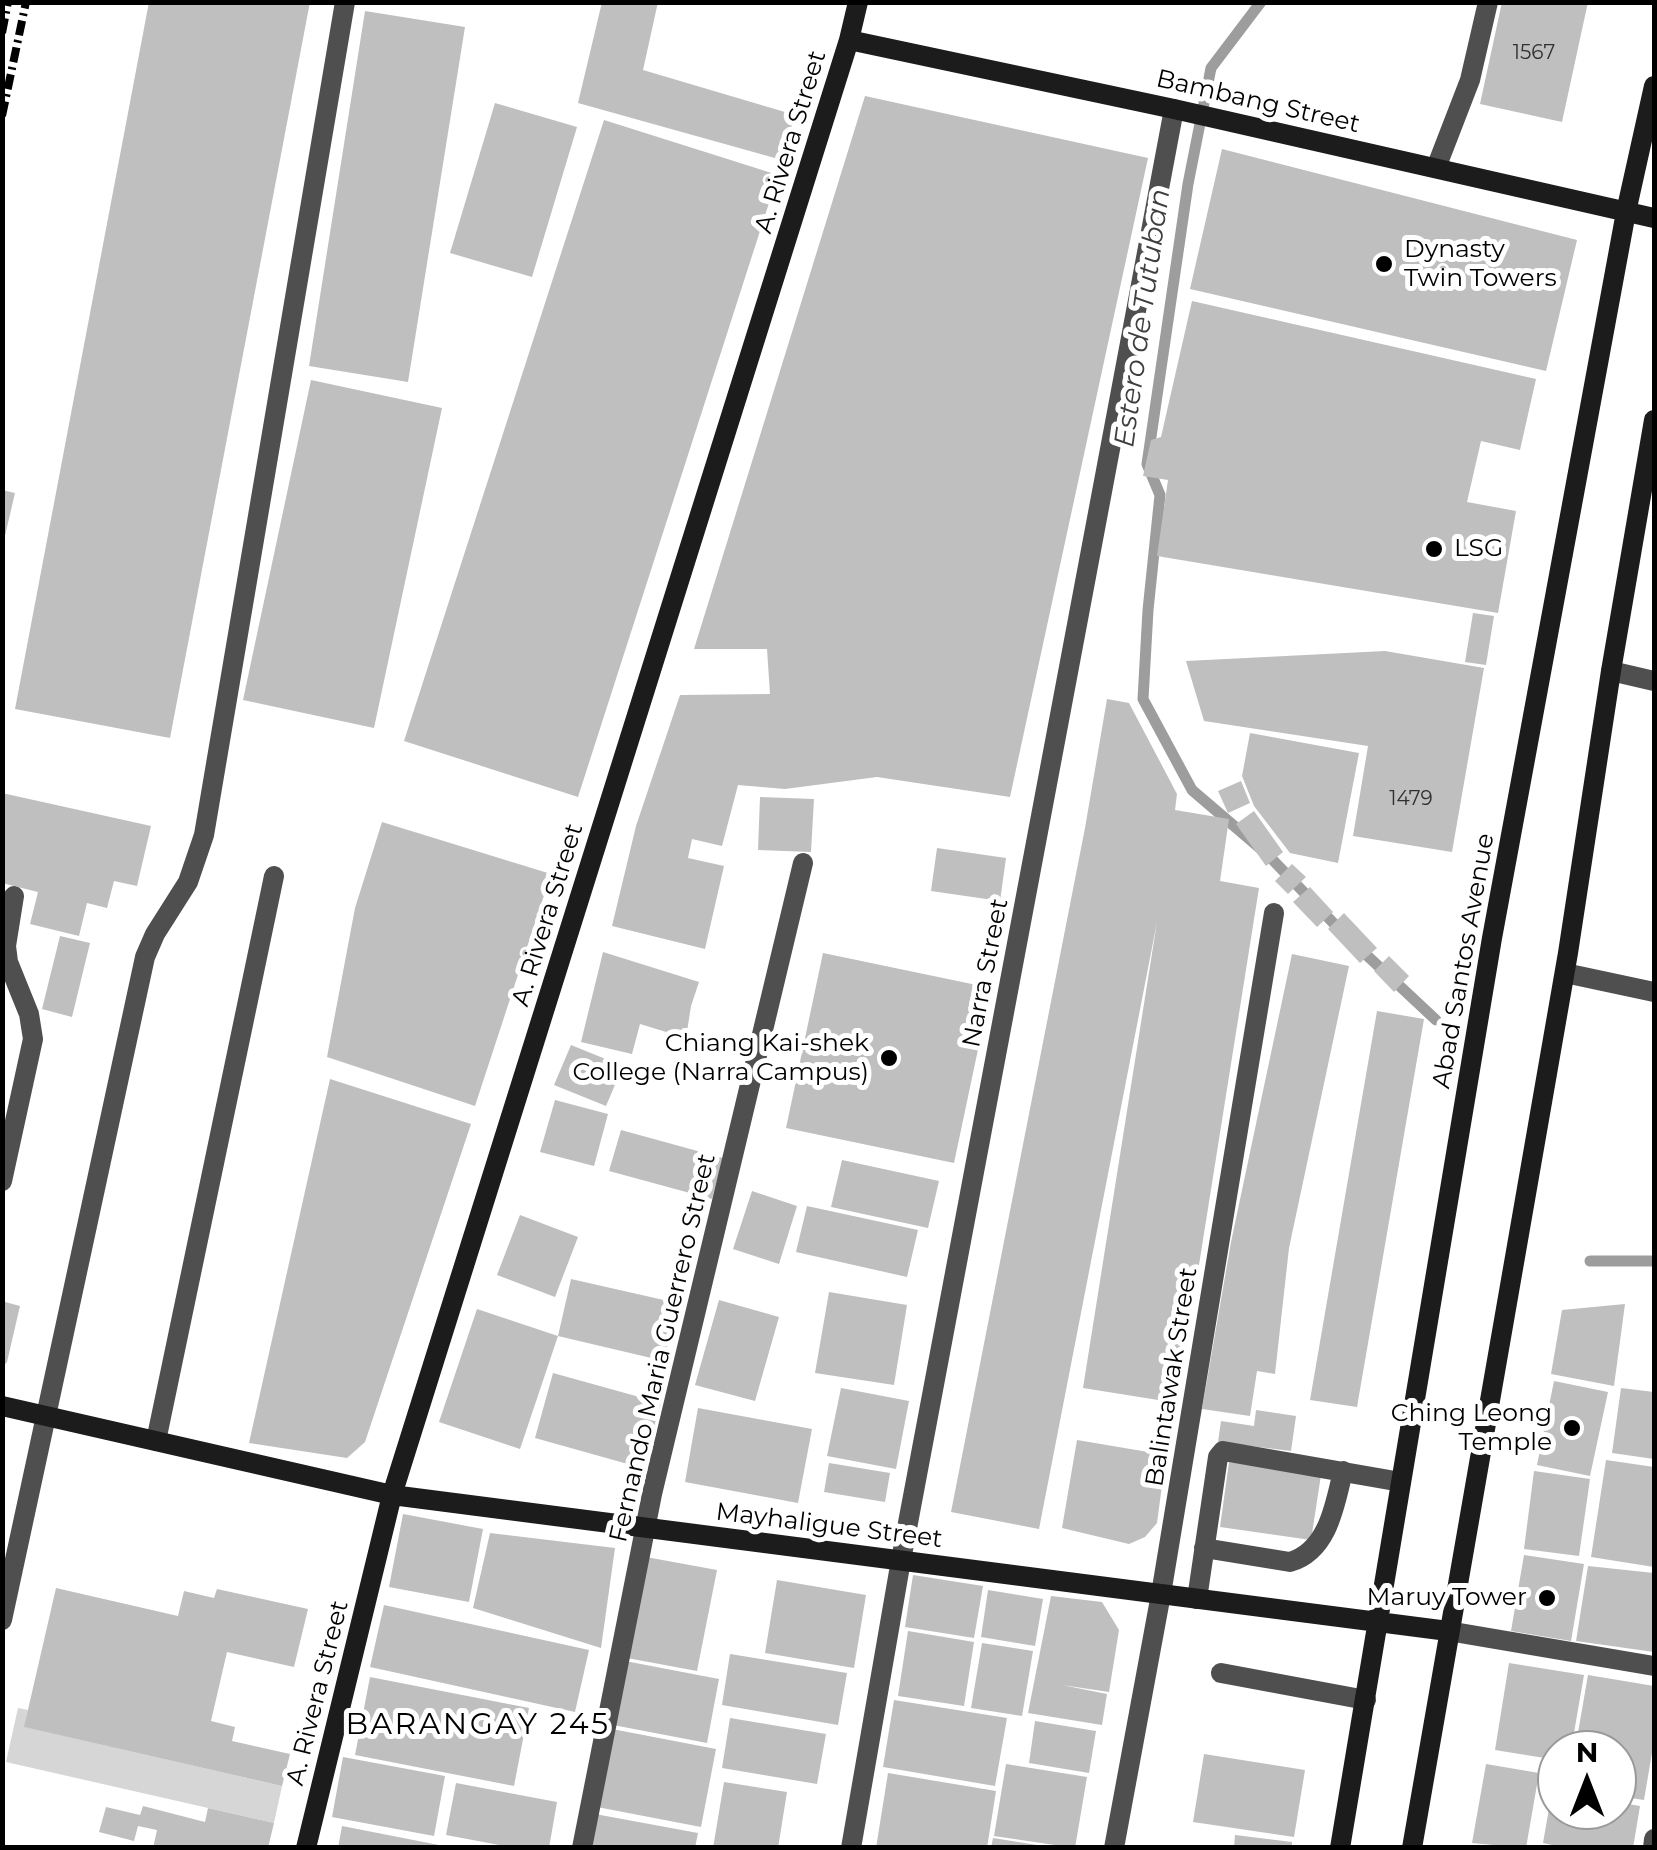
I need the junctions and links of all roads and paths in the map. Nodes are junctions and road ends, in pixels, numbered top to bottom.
1 (346, 2) edge
2 (858, 2) edge
3 (1488, 2) edge
4 (849, 40) junction
5 (1654, 86) edge
6 (1185, 111) junction
7 (1436, 168) junction
8 (1626, 212) junction
9 (1654, 218) edge
10 (1654, 420) edge
11 (1611, 671) junction
12 (1654, 680) edge
13 (803, 863) dead end
14 (274, 876) dead end
15 (14, 896) dead end
16 (1274, 913) dead end
17 (1565, 974) junction
18 (1654, 992) edge
19 (9, 1123) edge
20 (2, 1182) edge
21 (2, 1406) edge
22 (48, 1416) junction
23 (156, 1441) junction
24 (1342, 1471) junction
25 (1401, 1482) junction
26 (392, 1495) junction
27 (645, 1528) junction
28 (1204, 1548) junction
29 (900, 1560) junction
30 (1161, 1594) junction
31 (1197, 1599) junction
32 (2, 1620) edge
33 (1380, 1622) junction
34 (1448, 1631) junction
35 (1654, 1666) edge
36 (1220, 1673) dead end
37 (1366, 1700) junction
38 (1654, 1839) edge
39 (306, 1848) edge
40 (582, 1848) edge
41 (851, 1848) edge
42 (1114, 1848) edge
43 (1340, 1848) edge
44 (1412, 1848) edge
45 (1653, 1848) edge

1 - 22 street
2 - 4 street, A. Rivera Street
3 - 7 street
4 - 6 street, Bambang Street
4 - 26 street, A. Rivera Street
5 - 8 street, Abad Santos Avenue
6 - 7 street, Bambang Street
6 - 29 street, Narra Street
7 - 8 street, Bambang Street
8 - 9 street, Bambang Street
8 - 25 street, Abad Santos Avenue
10 - 11 street
11 - 12 street
11 - 17 street
13 - 27 street, Fernando Maria Guerrero Street
14 - 23 street
15 - 19 street
16 - 30 street, Balintawak Street
17 - 18 street
17 - 34 street
19 - 20 street
21 - 22 street, Mayhaligue Street
22 - 23 street, Mayhaligue Street
22 - 32 street
23 - 26 street, Mayhaligue Street
24 - 25 street
24 - 28 street
24 - 28 street
25 - 33 street, Abad Santos Avenue
26 - 27 street, Mayhaligue Street
26 - 39 street, A. Rivera Street
27 - 29 street, Mayhaligue Street
27 - 40 street, Fernando Maria Guerrero Street
28 - 31 street
29 - 30 street, Mayhaligue Street
29 - 41 street, Narra Street
30 - 31 street, Mayhaligue Street
30 - 42 street, Balintawak Street
31 - 33 street, Mayhaligue Street
33 - 34 street, Mayhaligue Street
33 - 37 street, Abad Santos Avenue
34 - 35 street, Mayhaligue Street
34 - 44 street
36 - 37 street
37 - 43 street, Abad Santos Avenue
38 - 45 street

